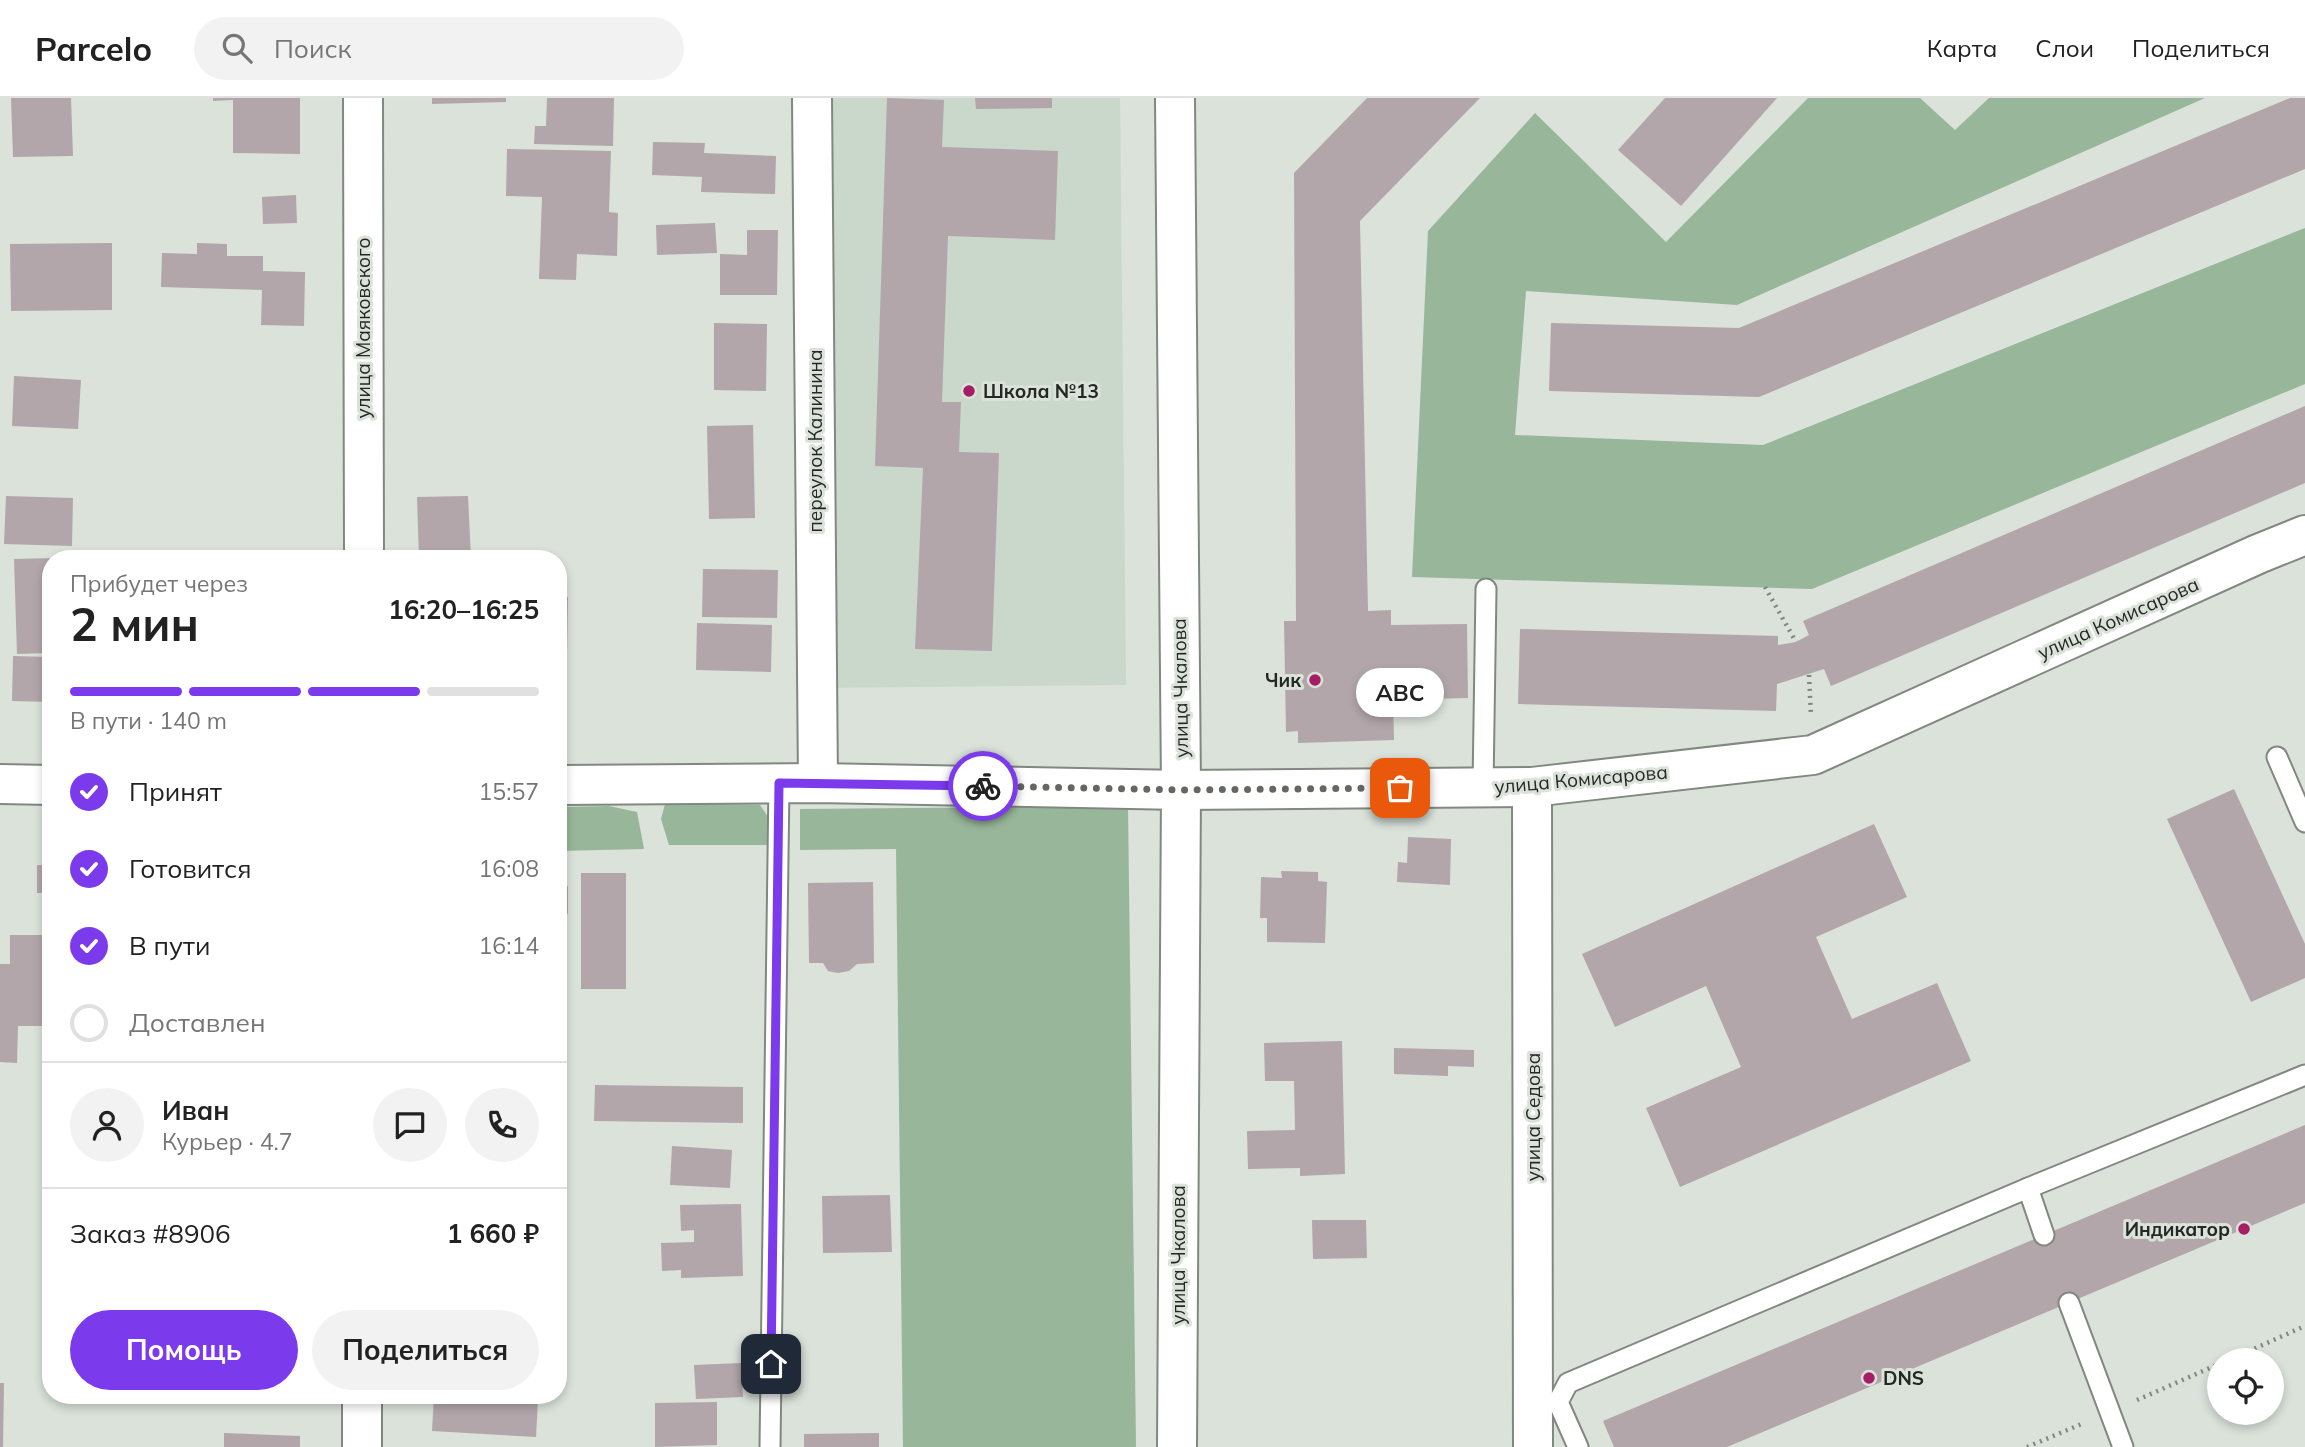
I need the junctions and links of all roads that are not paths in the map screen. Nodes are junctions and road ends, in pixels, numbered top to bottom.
1 (363, 98) edge
2 (812, 98) edge
3 (1175, 98) edge
4 (2305, 536) edge
5 (364, 550) edge
6 (1486, 589) dead end
7 (2277, 757) dead end
8 (779, 783) junction
9 (818, 783) junction
10 (0, 784) edge
11 (42, 785) edge
12 (567, 785) edge
13 (1483, 787) junction
14 (1532, 787) junction
15 (1181, 790) junction
16 (2305, 822) edge
17 (2305, 1075) edge
18 (2028, 1188) junction
19 (2045, 1235) dead end
20 (2069, 1303) dead end
21 (362, 1404) edge
22 (362, 1447) edge
23 (770, 1447) edge
24 (1177, 1447) edge
25 (1533, 1447) edge
26 (1578, 1447) edge
27 (2123, 1447) edge

1 - 5 street, улица Маяковского
2 - 9 street, переулок Калинина
3 - 15 street, улица Чкалова
4 - 14 street, улица Комисарова
6 - 13 lane
7 - 16 lane
8 - 9 street, улица Комисарова
8 - 12 street, улица Комисарова
8 - 23 lane
9 - 15 street, улица Комисарова
10 - 11 street
13 - 14 street, улица Комисарова
13 - 15 street, улица Комисарова
14 - 25 street, улица Седова
15 - 24 street, улица Чкалова
17 - 18 lane
18 - 19 lane
18 - 26 lane
20 - 27 lane
21 - 22 street

